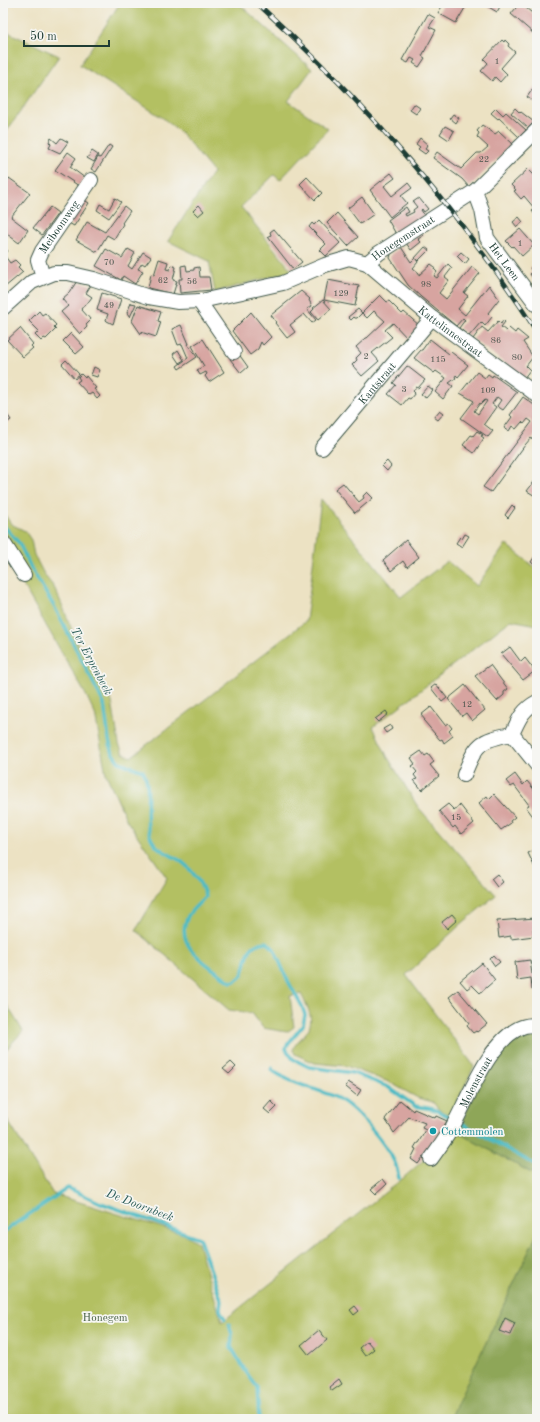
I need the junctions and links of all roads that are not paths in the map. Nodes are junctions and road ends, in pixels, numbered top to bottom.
1 (537, 130) edge
2 (91, 180) dead end
3 (475, 191) junction
4 (367, 263) junction
5 (43, 277) junction
6 (199, 301) junction
7 (537, 305) edge
8 (3, 308) edge
9 (432, 318) junction
10 (234, 352) dead end
11 (537, 395) edge
12 (322, 448) dead end
13 (3, 542) edge
14 (24, 575) dead end
15 (537, 702) edge
16 (512, 734) junction
17 (537, 765) edge
18 (464, 775) dead end
19 (537, 1025) edge
20 (431, 1159) dead end

1 - 3 street, Honegemstraat
2 - 5 street, Meiboomweg
3 - 4 street, Honegemstraat
3 - 7 street, Het Leen
4 - 6 street, Honegemstraat
4 - 9 street, Kattelinnestraat
5 - 6 street, Honegemstraat
5 - 8 street, Honegemstraat
6 - 10 street
9 - 11 street, Kattelinnestraat
9 - 12 street, Kantstraat
13 - 14 street
15 - 16 street
16 - 17 street
16 - 18 street
19 - 20 street, Molenstraat

